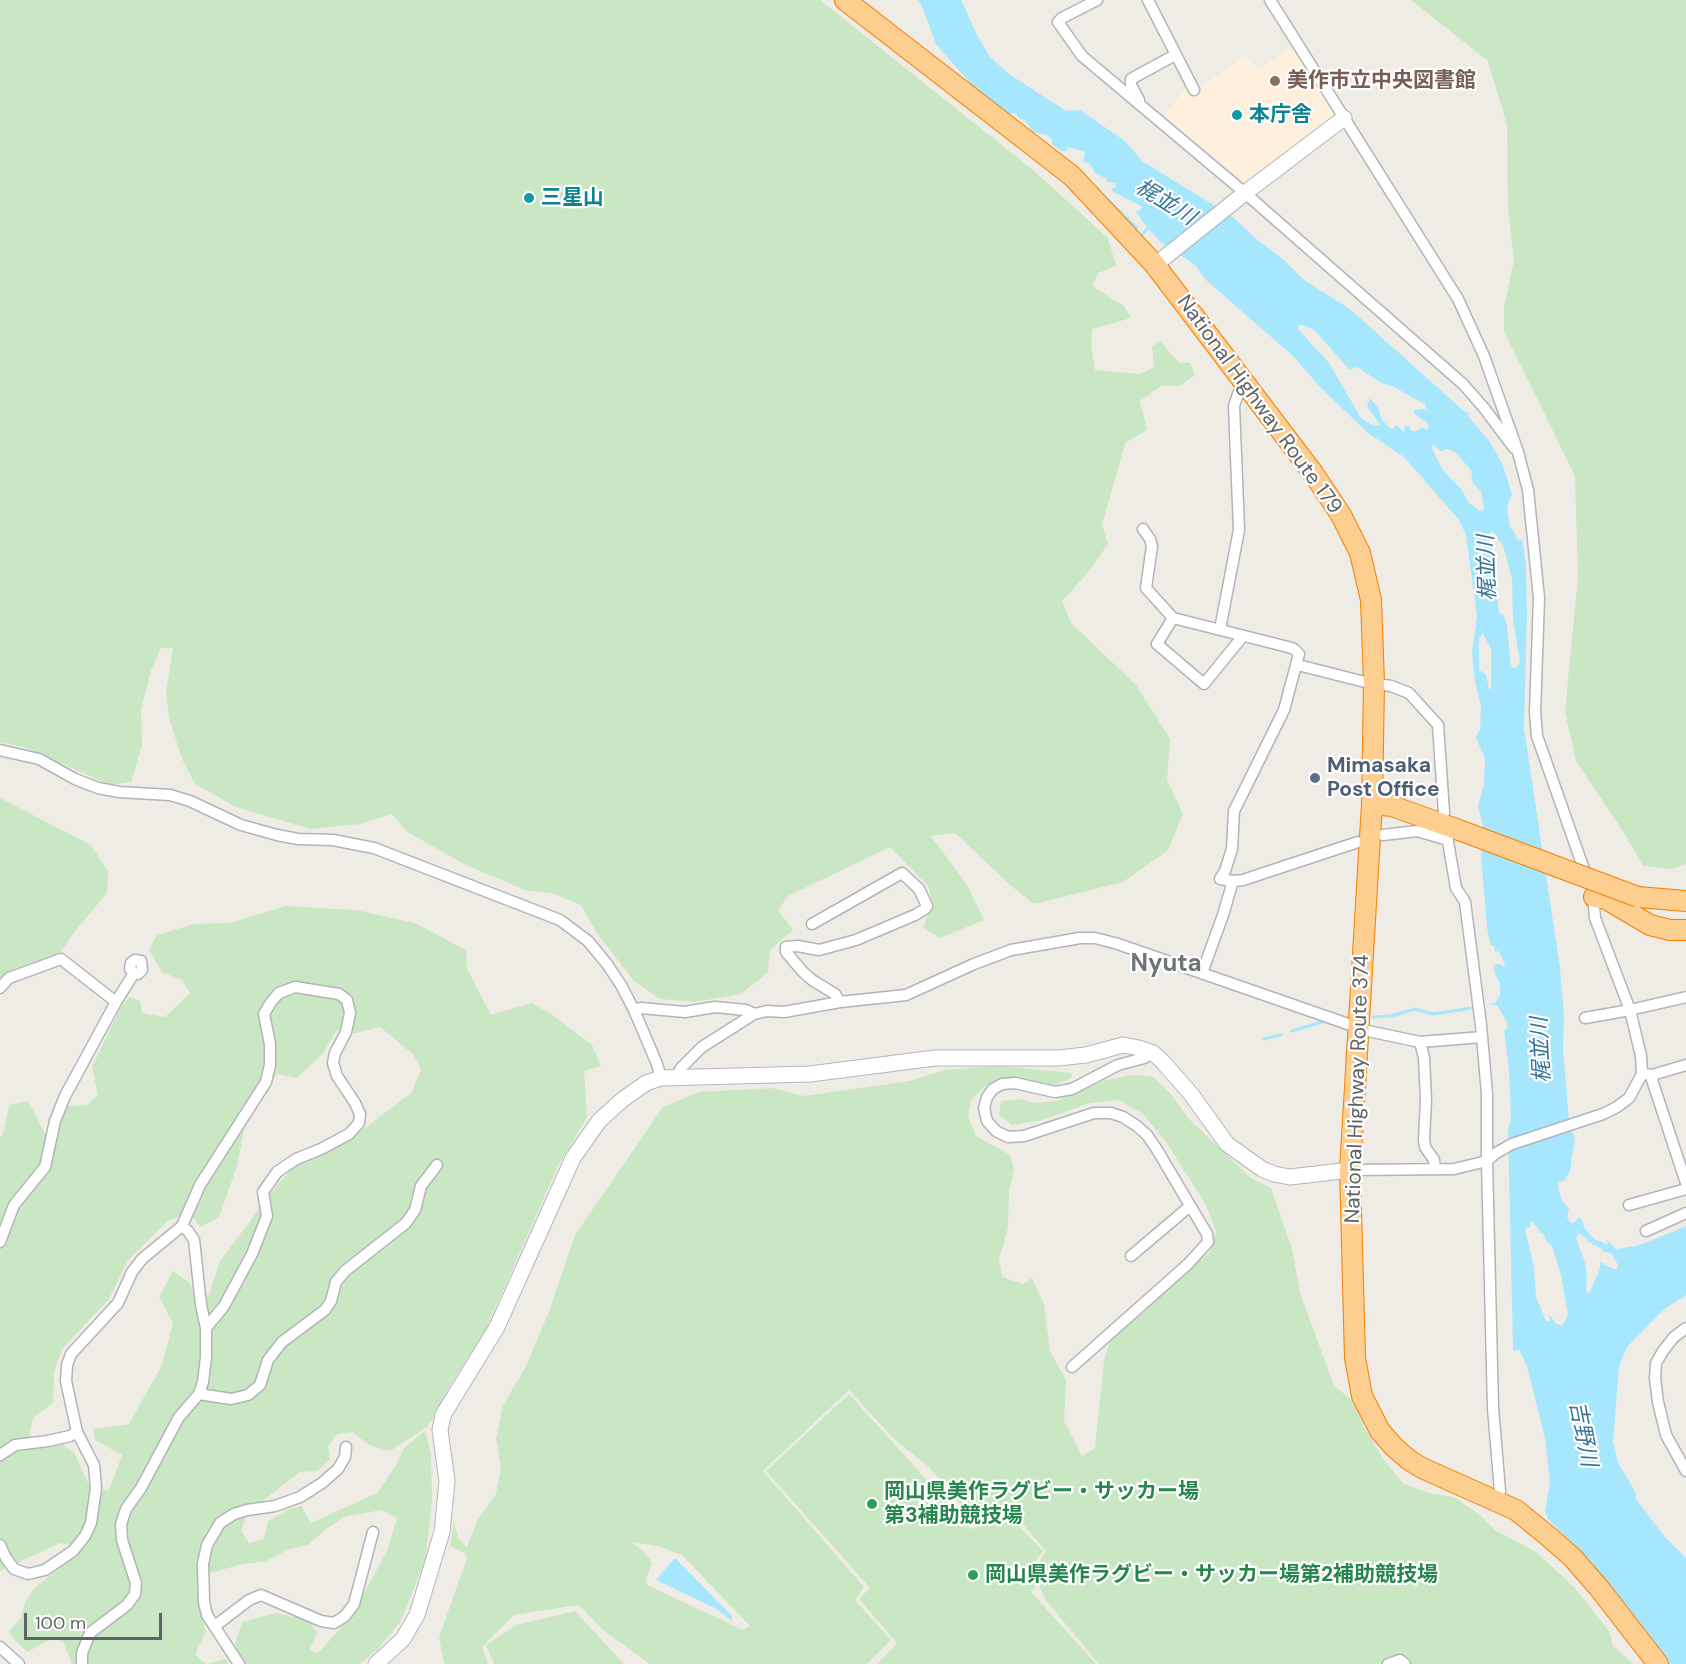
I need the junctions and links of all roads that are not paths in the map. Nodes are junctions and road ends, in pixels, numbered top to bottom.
1 (845, 0) edge
2 (1097, 0) edge
3 (1148, 0) edge
4 (1270, 0) edge
5 (1175, 55) junction
6 (1194, 90) dead end
7 (1142, 106) junction
8 (1344, 118) junction
9 (1243, 195) junction
10 (1163, 259) junction
11 (1245, 384) junction
12 (1518, 452) junction
13 (1143, 529) dead end
14 (1173, 618) junction
15 (1220, 629) junction
16 (1243, 636) junction
17 (1298, 665) junction
18 (1374, 683) junction
19 (0, 750) edge
20 (1372, 804) junction
21 (1444, 813) dead end
22 (1383, 835) dead end
23 (1451, 835) junction
24 (1358, 842) dead end
25 (1233, 881) junction
26 (1594, 897) junction
27 (1686, 901) edge
28 (812, 924) dead end
29 (1686, 930) edge
30 (134, 973) dead end
31 (1202, 973) junction
32 (0, 988) edge
33 (1686, 997) edge
34 (116, 1002) junction
35 (840, 1002) junction
36 (634, 1010) junction
37 (1630, 1010) junction
38 (754, 1014) junction
39 (1585, 1018) dead end
40 (1359, 1027) junction
41 (1482, 1037) junction
42 (1420, 1042) junction
43 (1152, 1053) junction
44 (1686, 1065) edge
45 (1647, 1075) junction
46 (668, 1078) junction
47 (1681, 1151) edge
48 (1488, 1161) junction
49 (437, 1165) dead end
50 (1435, 1168) junction
51 (1350, 1170) junction
52 (1686, 1183) edge
53 (1686, 1189) edge
54 (1629, 1205) dead end
55 (1190, 1206) junction
56 (1686, 1213) edge
57 (182, 1226) junction
58 (1646, 1231) dead end
59 (0, 1242) edge
60 (1131, 1256) dead end
61 (206, 1328) junction
62 (1686, 1328) edge
63 (1072, 1367) dead end
64 (199, 1394) junction
65 (77, 1432) junction
66 (346, 1448) dead end
67 (0, 1455) edge
68 (1686, 1472) edge
69 (1498, 1501) junction
70 (373, 1532) dead end
71 (0, 1545) edge
72 (215, 1626) junction
73 (0, 1647) edge
74 (19, 1664) edge
75 (82, 1664) edge
76 (239, 1664) edge
77 (376, 1664) edge
78 (1388, 1664) edge
79 (1405, 1664) edge
80 (1658, 1664) edge

1 - 10 highway, National Highway Route 179
2 - 7 street
3 - 5 street
4 - 8 street
5 - 6 street
5 - 7 street
7 - 9 street
8 - 9 street
8 - 12 street
9 - 10 street
9 - 12 street
10 - 11 highway, National Highway Route 179
11 - 15 street
11 - 18 highway, National Highway Route 179
12 - 26 street
13 - 14 street
14 - 15 street
14 - 16 street
15 - 16 street
16 - 17 street
17 - 18 street
17 - 25 street
18 - 20 highway, National Highway Route 179
18 - 21 street
19 - 36 street
20 - 23 highway
20 - 40 highway, National Highway Route 374
22 - 23 street
23 - 27 highway, bridge
23 - 41 street
24 - 25 street
25 - 31 street
26 - 29 highway
26 - 37 street
28 - 35 street
30 - 34 street
31 - 35 street
31 - 40 street
32 - 34 street
33 - 37 street
34 - 59 street
35 - 38 street
36 - 38 street
36 - 46 street
37 - 39 street
37 - 45 street
38 - 46 street
40 - 42 street
40 - 51 highway, National Highway Route 374
41 - 42 street
41 - 48 street
42 - 50 street
43 - 46 street
43 - 51 street
43 - 55 street
44 - 45 street
45 - 47 street
45 - 48 street
46 - 77 street
47 - 52 street
48 - 50 street
48 - 69 street
49 - 64 street
50 - 51 street
51 - 69 highway, National Highway Route 374
53 - 54 street
55 - 60 street
55 - 63 street
56 - 58 street
57 - 61 street
57 - 61 street
57 - 65 street
61 - 64 street
62 - 68 street
64 - 75 street
65 - 67 street
65 - 71 street
66 - 72 street
69 - 80 highway, National Highway Route 374
70 - 72 street
72 - 76 street
73 - 74 street
78 - 79 street

